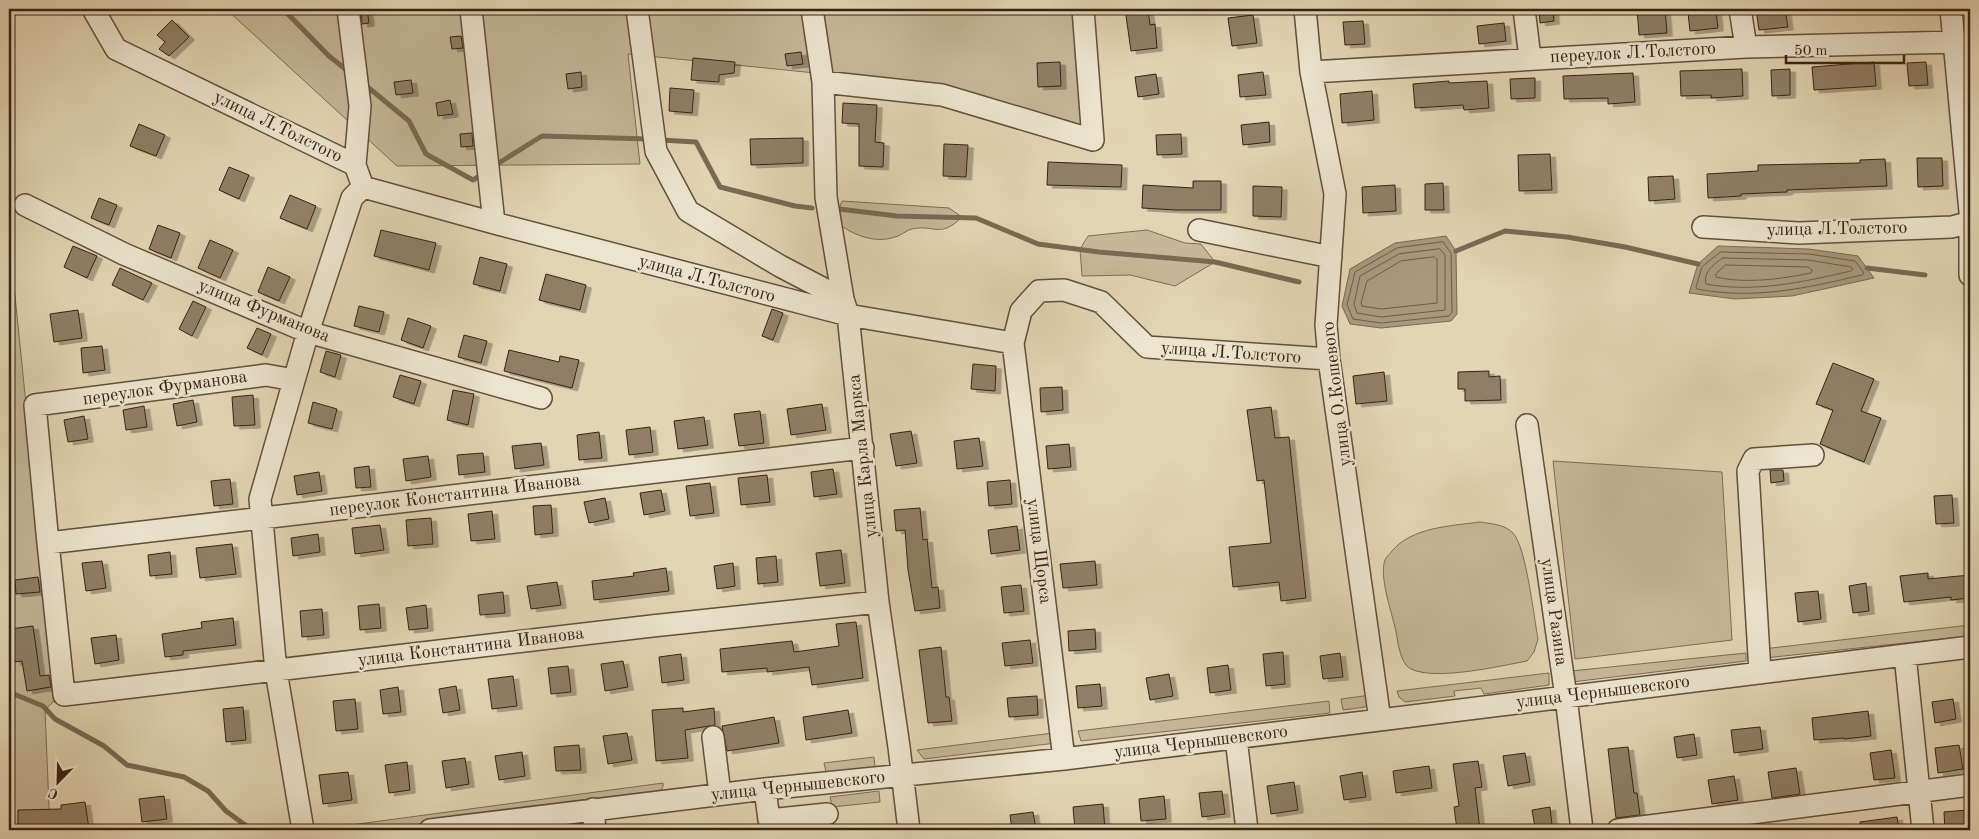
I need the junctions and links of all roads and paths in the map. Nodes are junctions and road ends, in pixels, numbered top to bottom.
1 (348, 9) edge
2 (472, 9) edge
3 (637, 9) edge
4 (812, 9) edge
5 (1083, 9) edge
6 (1305, 9) edge
7 (1524, 9) edge
8 (1740, 9) edge
9 (1951, 9) edge
10 (95, 12) edge
11 (1955, 42) junction
12 (1746, 47) junction
13 (1530, 58) junction
14 (1312, 72) junction
15 (823, 82) junction
16 (355, 165) junction
17 (363, 187) junction
18 (25, 205) dead end
19 (1970, 212) edge
20 (1970, 222) edge
21 (494, 223) junction
22 (1703, 227) dead end
23 (1199, 230) dead end
24 (1970, 231) edge
25 (1331, 257) junction
26 (1970, 275) edge
27 (845, 307) junction
28 (308, 332) junction
29 (1013, 343) junction
30 (1329, 359) junction
31 (294, 380) junction
32 (541, 398) dead end
33 (1527, 424) dead end
34 (863, 448) junction
35 (1813, 455) dead end
36 (261, 518) junction
37 (48, 543) junction
38 (878, 602) junction
39 (1970, 647) edge
40 (1905, 655) junction
41 (276, 671) junction
42 (1760, 673) junction
43 (1566, 697) junction
44 (1380, 720) junction
45 (713, 737) dead end
46 (1236, 738) junction
47 (1064, 759) junction
48 (903, 775) junction
49 (1970, 785) edge
50 (765, 789) junction
51 (1919, 792) junction
52 (720, 794) junction
53 (593, 809) junction
54 (827, 814) dead end
55 (303, 830) edge
56 (430, 830) edge
57 (595, 830) edge
58 (909, 830) edge
59 (1247, 830) edge
60 (1582, 830) edge
61 (1618, 830) edge
62 (1922, 830) edge

1 - 16 street
2 - 21 street
3 - 27 street
4 - 15 street, улица Карла Маркса
5 - 15 street
6 - 14 street, улица О.Кошевого
7 - 13 street
8 - 12 street
9 - 11 street
10 - 16 street, улица Л.Толстого
11 - 12 street, переулок Л.Толстого
11 - 19 street
12 - 13 street, переулок Л.Толстого
13 - 14 street, переулок Л.Толстого
14 - 25 street, улица О.Кошевого
15 - 27 street, улица Карла Маркса
16 - 17 street, улица Л.Толстого
17 - 21 street, улица Л.Толстого
17 - 28 street
18 - 28 street, улица Фурманова
20 - 22 street, улица Л.Толстого
21 - 27 street, улица Л.Толстого
23 - 25 street
24 - 26 street
25 - 30 street, улица О.Кошевого
27 - 29 street, улица Л.Толстого
27 - 34 street, улица Карла Маркса
28 - 31 street
28 - 32 street, улица Фурманова
29 - 30 street, улица Л.Толстого
29 - 47 street, улица Щорса
30 - 44 street, улица О.Кошевого
31 - 36 street
31 - 37 street, переулок Фурманова
33 - 43 street, улица Разина
34 - 36 street, переулок Константина Иванова
34 - 38 street, улица Карла Маркса
35 - 42 street
36 - 37 street, переулок Константина Иванова
36 - 41 street
37 - 41 street, улица Константина Иванова
38 - 41 street, улица Константина Иванова
38 - 48 street, улица Карла Маркса
39 - 40 street, улица Чернышевского
40 - 42 street, улица Чернышевского
40 - 51 street
41 - 55 street
42 - 43 street, улица Чернышевского
43 - 44 street, улица Чернышевского
43 - 60 street, улица Разина
44 - 46 street, улица Чернышевского
45 - 52 street
46 - 47 street, улица Чернышевского
46 - 59 street
47 - 48 street, улица Чернышевского
48 - 50 street, улица Чернышевского
48 - 58 street, улица Карла Маркса
49 - 51 street
50 - 52 street, улица Чернышевского
50 - 54 street
51 - 61 street
51 - 62 street
52 - 53 street, улица Чернышевского
53 - 56 street, улица Чернышевского
53 - 57 street

